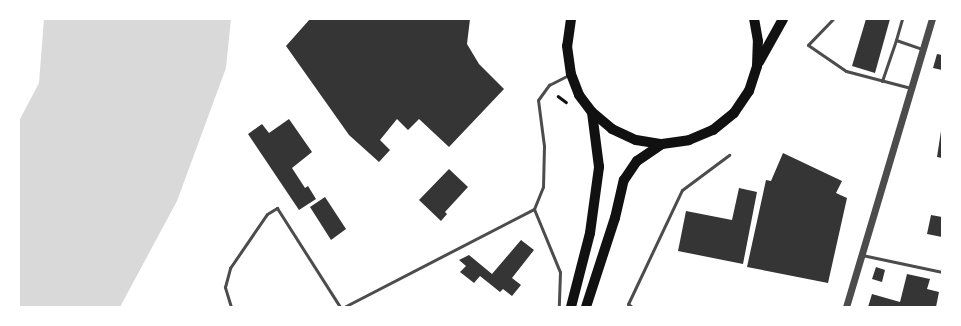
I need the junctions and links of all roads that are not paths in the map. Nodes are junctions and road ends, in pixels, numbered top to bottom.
1 (571, 19) edge
2 (754, 19) edge
3 (783, 19) edge
4 (833, 19) edge
5 (902, 19) edge
6 (932, 19) edge
7 (896, 40) junction
8 (923, 49) junction
9 (757, 66) junction
10 (570, 74) junction
11 (882, 81) junction
12 (911, 88) junction
13 (592, 112) junction
14 (662, 144) junction
15 (729, 155) dead end
16 (534, 209) junction
17 (862, 255) junction
18 (942, 272) edge
19 (231, 307) edge
20 (340, 307) edge
21 (344, 307) edge
22 (559, 307) edge
23 (571, 307) edge
24 (586, 307) edge
25 (632, 307) edge
26 (846, 307) edge

1 - 10 main road
2 - 9 main road
3 - 9 main road
4 - 11 lane
5 - 7 lane
6 - 8 street
7 - 8 lane
7 - 11 lane
8 - 12 street
9 - 14 main road
10 - 13 main road
10 - 16 lane
11 - 12 lane
12 - 17 street
13 - 14 main road
13 - 23 main road
14 - 24 main road
15 - 25 lane
16 - 21 lane
16 - 22 lane
17 - 18 lane
17 - 26 street
19 - 20 lane

